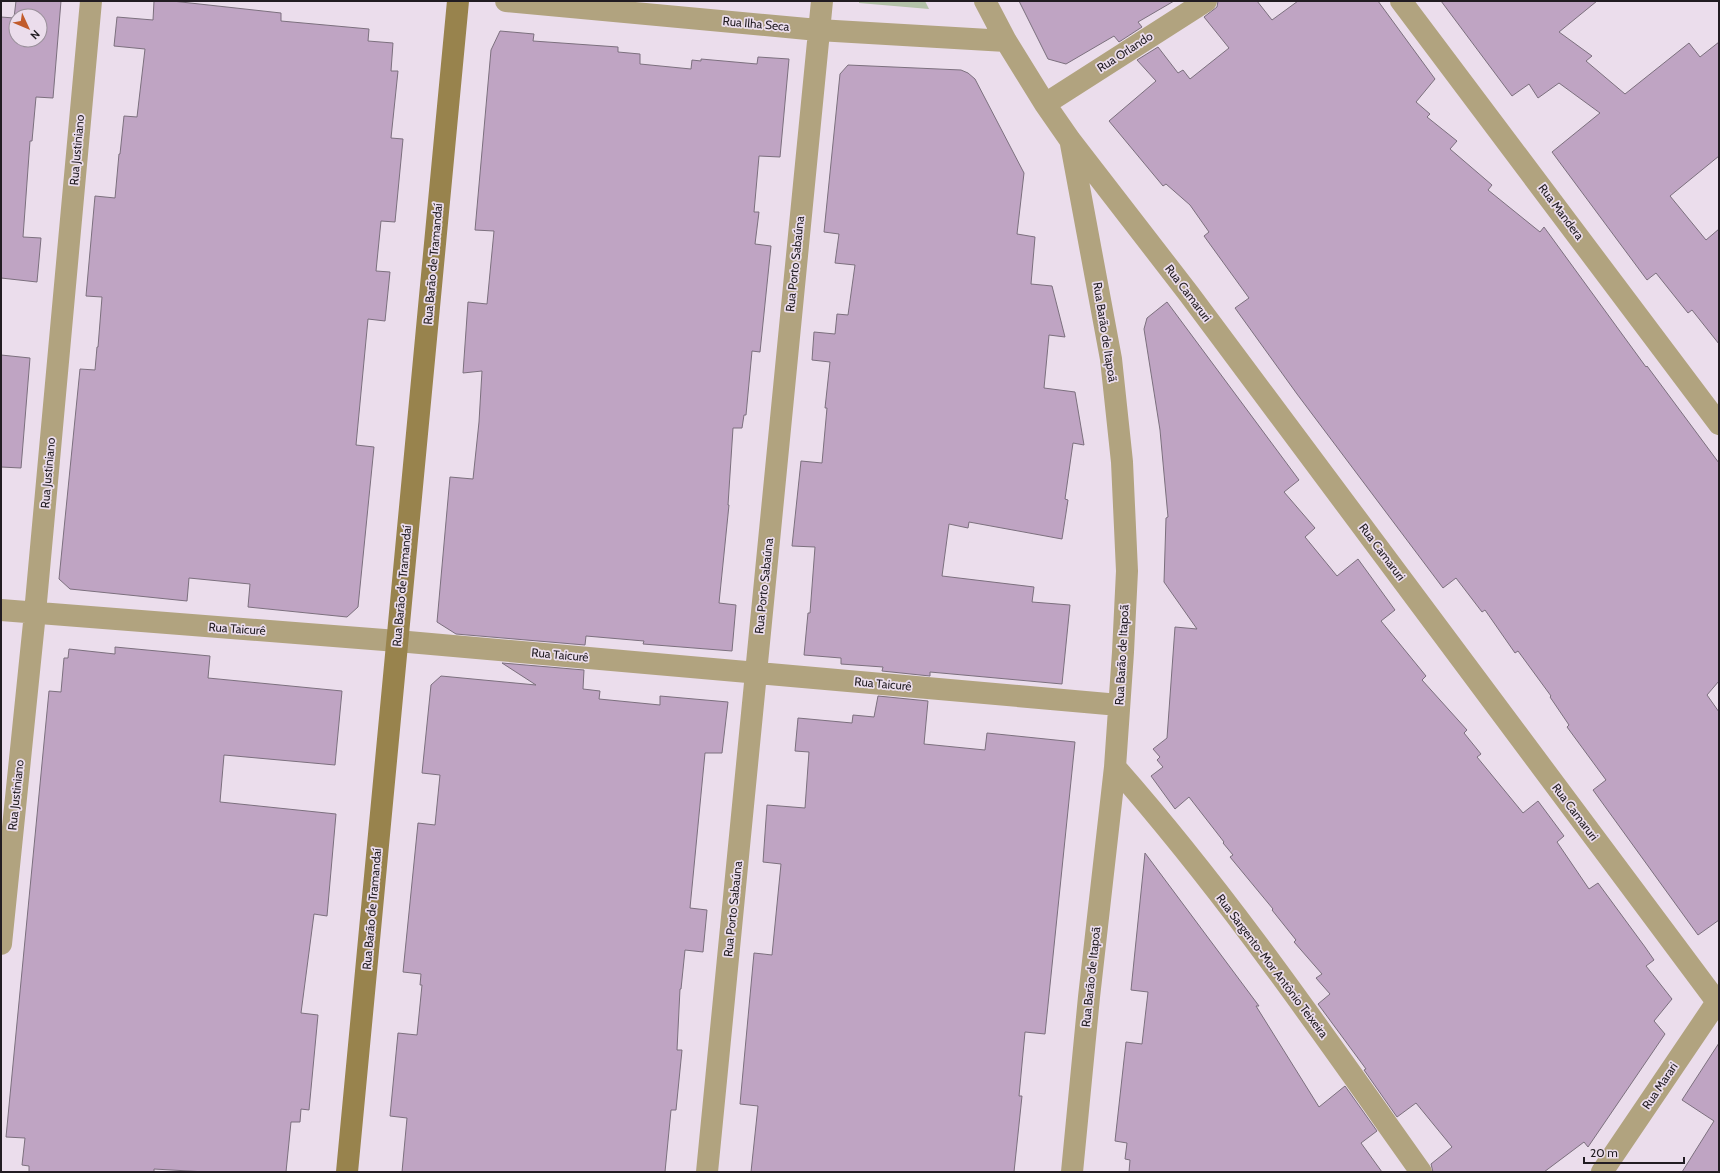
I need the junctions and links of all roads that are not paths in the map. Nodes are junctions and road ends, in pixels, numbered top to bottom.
1 (91, 1) edge
2 (458, 1) edge
3 (506, 1) edge
4 (822, 1) edge
5 (985, 1) edge
6 (1206, 1) edge
7 (1401, 1) edge
8 (818, 30) junction
9 (1006, 41) junction
10 (1045, 104) junction
11 (1070, 140) junction
12 (1719, 424) edge
13 (1, 610) edge
14 (35, 613) junction
15 (397, 641) junction
16 (756, 672) junction
17 (1119, 705) junction
18 (1115, 767) junction
19 (1, 944) edge
20 (1718, 1001) edge
21 (347, 1172) edge
22 (707, 1172) edge
23 (1072, 1172) edge
24 (1421, 1172) edge
25 (1602, 1172) edge

1 - 14 street, Rua Justiniano
2 - 15 street, Rua Barão de Tramandaí
3 - 8 street, Rua Ilha Seca
4 - 8 street, Rua Porto Sabaúna
5 - 9 street
6 - 10 street, Rua Orlando
7 - 12 street, Rua Mandera
8 - 9 street, Rua Ilha Seca
8 - 16 street, Rua Porto Sabaúna
9 - 10 street
10 - 11 street, Rua Camaruri
11 - 17 street, Rua Barão de Itapoã
11 - 20 street, Rua Camaruri
13 - 14 street, Rua Taicurê
14 - 15 street, Rua Taicurê
14 - 19 street, Rua Justiniano
15 - 16 street, Rua Taicurê
15 - 21 street, Rua Barão de Tramandaí
16 - 17 street, Rua Taicurê
16 - 22 street, Rua Porto Sabaúna
17 - 18 street, Rua Barão de Itapoã
18 - 23 street, Rua Barão de Itapoã
18 - 24 street, Rua Sargento-Mor Antônio Teixeira
20 - 25 street, Rua Marari

